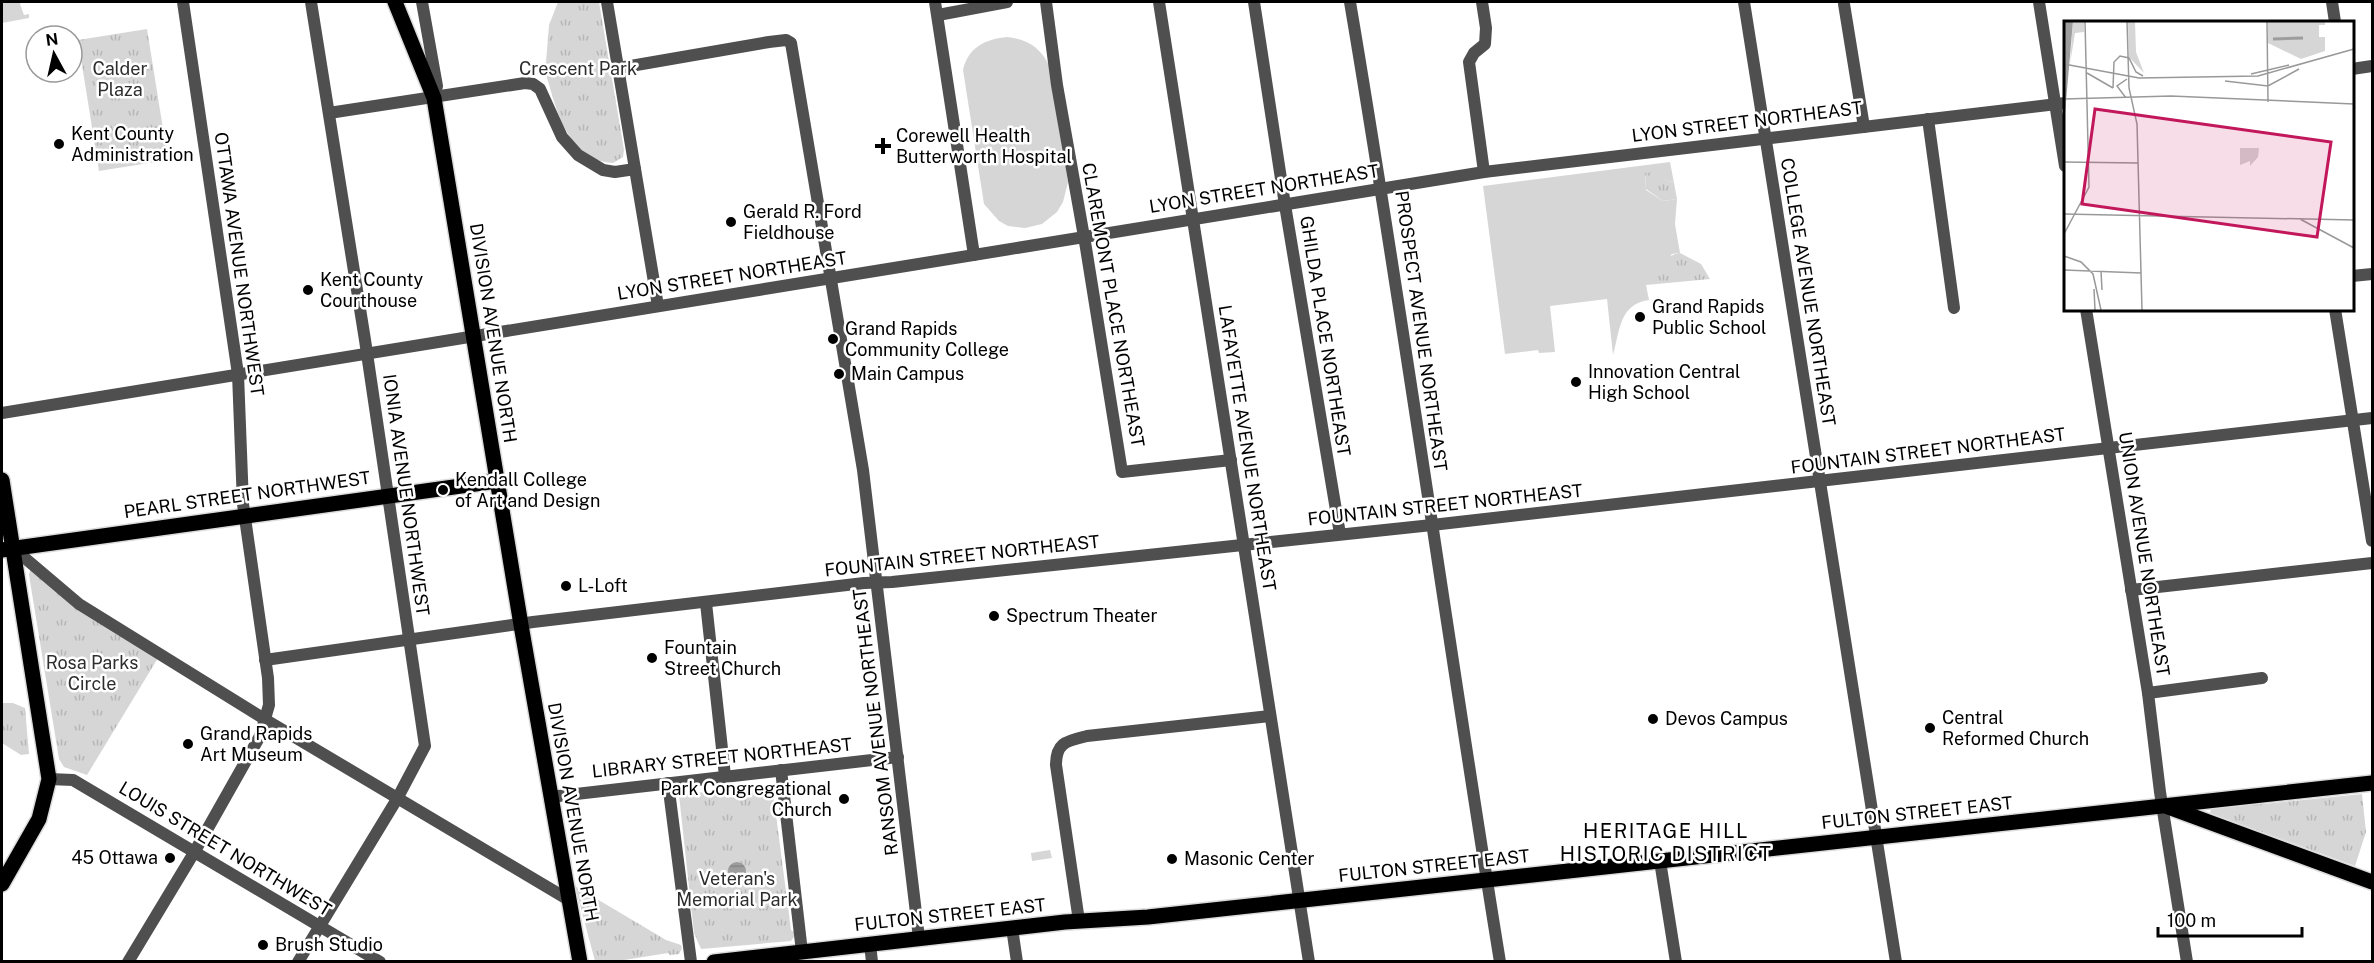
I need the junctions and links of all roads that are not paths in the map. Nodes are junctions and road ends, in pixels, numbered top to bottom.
1 (183, 2) edge
2 (311, 2) edge
3 (395, 2) edge
4 (422, 2) edge
5 (608, 2) edge
6 (935, 2) edge
7 (1007, 2) edge
8 (1046, 2) edge
9 (1158, 2) edge
10 (1254, 2) edge
11 (1350, 2) edge
12 (1482, 2) edge
13 (1744, 2) edge
14 (2039, 2) edge
15 (2332, 2) edge
16 (1844, 4) dead end
17 (938, 15) junction
18 (2336, 21) edge
19 (2373, 66) edge
20 (618, 68) junction
21 (2353, 69) edge
22 (434, 98) junction
23 (2060, 104) edge
24 (329, 113) junction
25 (1928, 119) junction
26 (1864, 127) junction
27 (1765, 138) junction
28 (2064, 154) edge
29 (635, 169) junction
30 (1484, 172) junction
31 (1382, 188) junction
32 (1285, 205) junction
33 (1194, 219) junction
34 (1084, 237) junction
35 (974, 255) junction
36 (2373, 274) edge
37 (2353, 276) edge
38 (831, 279) junction
39 (658, 306) junction
40 (1954, 308) dead end
41 (2086, 310) edge
42 (2335, 310) edge
43 (473, 336) junction
44 (367, 354) junction
45 (238, 374) junction
46 (2, 413) edge
47 (2373, 418) edge
48 (2352, 420) junction
49 (2109, 448) junction
50 (1231, 460) junction
51 (2, 480) edge
52 (497, 481) junction
53 (1819, 481) junction
54 (387, 495) junction
55 (244, 515) junction
56 (1432, 525) junction
57 (1340, 534) junction
58 (2373, 541) edge
59 (1244, 545) junction
60 (8, 549) edge
61 (2373, 563) edge
62 (877, 583) junction
63 (2131, 590) junction
64 (706, 603) junction
65 (521, 625) junction
66 (409, 641) junction
67 (265, 660) junction
68 (2262, 678) dead end
69 (2148, 693) junction
70 (1270, 716) junction
71 (266, 720) junction
72 (898, 757) junction
73 (781, 770) junction
74 (725, 776) junction
75 (49, 779) junction
76 (668, 783) junction
77 (2373, 783) edge
78 (550, 797) junction
79 (397, 799) junction
80 (2162, 805) junction
81 (1876, 837) junction
82 (195, 851) junction
83 (1660, 861) junction
84 (1486, 880) junction
85 (2373, 882) edge
86 (2, 884) edge
87 (569, 900) junction
88 (1298, 901) junction
89 (1079, 921) junction
90 (319, 925) junction
91 (1012, 928) junction
92 (919, 938) junction
93 (870, 944) junction
94 (802, 952) junction
95 (716, 961) edge
96 (128, 962) edge
97 (298, 962) edge
98 (380, 962) edge
99 (580, 962) edge
100 (691, 962) edge
101 (873, 962) edge
102 (1017, 962) edge
103 (1309, 962) edge
104 (1500, 962) edge
105 (1676, 962) edge
106 (1896, 962) edge
107 (2187, 962) edge

1 - 45 street, OTTAWA AVENUE NORTHWEST
2 - 24 street, IONIA AVENUE NORTHWEST
3 - 22 main road, DIVISION AVENUE NORTH
4 - 22 street
5 - 20 street
6 - 17 street
7 - 17 street
8 - 34 street, CLAREMONT PLACE NORTHEAST
9 - 33 street, LAFAYETTE AVENUE NORTHEAST
10 - 32 street, GHILDA PLACE NORTHEAST
11 - 31 street, PROSPECT AVENUE NORTHEAST
12 - 30 street
13 - 27 street, COLLEGE AVENUE NORTHEAST
14 - 23 street
15 - 18 street
16 - 26 street
17 - 35 street
19 - 21 street
20 - 29 street
20 - 38 street, RANSOM AVENUE NORTHEAST
22 - 24 street
22 - 29 street
22 - 43 main road, DIVISION AVENUE NORTH
23 - 25 street, LYON STREET NORTHEAST
23 - 28 street
24 - 44 street, IONIA AVENUE NORTHWEST
25 - 26 street, LYON STREET NORTHEAST
25 - 40 street
26 - 27 street, LYON STREET NORTHEAST
27 - 30 street, LYON STREET NORTHEAST
27 - 53 street, COLLEGE AVENUE NORTHEAST
29 - 39 street
30 - 31 street, LYON STREET NORTHEAST
31 - 32 street, LYON STREET NORTHEAST
31 - 56 street, PROSPECT AVENUE NORTHEAST
32 - 33 street, LYON STREET NORTHEAST
32 - 57 street, GHILDA PLACE NORTHEAST
33 - 34 street, LYON STREET NORTHEAST
33 - 50 street, LAFAYETTE AVENUE NORTHEAST
34 - 35 street, LYON STREET NORTHEAST
34 - 50 street, CLAREMONT PLACE NORTHEAST
35 - 38 street, LYON STREET NORTHEAST
36 - 37 street
38 - 39 street, LYON STREET NORTHEAST
38 - 62 street, RANSOM AVENUE NORTHEAST
39 - 43 street, LYON STREET NORTHEAST
41 - 49 street, UNION AVENUE NORTHEAST
42 - 48 street
43 - 44 street, LYON STREET NORTHEAST
43 - 52 main road, DIVISION AVENUE NORTH
44 - 45 street, LYON STREET NORTHEAST
44 - 54 street, IONIA AVENUE NORTHWEST
45 - 46 street, LYON STREET NORTHEAST
45 - 55 street, OTTAWA AVENUE NORTHWEST
47 - 48 street, FOUNTAIN STREET NORTHEAST
48 - 49 street, FOUNTAIN STREET NORTHEAST
48 - 58 street
49 - 53 street, FOUNTAIN STREET NORTHEAST
49 - 63 street, UNION AVENUE NORTHEAST
50 - 59 street, LAFAYETTE AVENUE NORTHEAST
51 - 60 main road
52 - 54 main road, PEARL STREET NORTHWEST
52 - 65 main road, DIVISION AVENUE NORTH
53 - 56 street, FOUNTAIN STREET NORTHEAST
53 - 81 street, COLLEGE AVENUE NORTHEAST
54 - 55 main road, PEARL STREET NORTHWEST
54 - 66 street, IONIA AVENUE NORTHWEST
55 - 60 main road, PEARL STREET NORTHWEST
55 - 67 street, OTTAWA AVENUE NORTHWEST
56 - 57 street, FOUNTAIN STREET NORTHEAST
56 - 84 street, PROSPECT AVENUE NORTHEAST
57 - 59 street, FOUNTAIN STREET NORTHEAST
59 - 62 street, FOUNTAIN STREET NORTHEAST
59 - 70 street, LAFAYETTE AVENUE NORTHEAST
60 - 71 street
60 - 75 main road
61 - 63 street
62 - 64 street, FOUNTAIN STREET NORTHEAST
62 - 72 street, RANSOM AVENUE NORTHEAST
63 - 69 street, UNION AVENUE NORTHEAST
64 - 65 street, FOUNTAIN STREET NORTHEAST
64 - 74 street
65 - 66 street, FOUNTAIN STREET NORTHEAST
65 - 78 main road, DIVISION AVENUE NORTH
66 - 67 street, FOUNTAIN STREET NORTHEAST
66 - 79 street, IONIA AVENUE NORTHWEST
67 - 71 street, OTTAWA AVENUE NORTHWEST
68 - 69 street
69 - 80 street, UNION AVENUE NORTHEAST
70 - 88 street, LAFAYETTE AVENUE NORTHEAST
70 - 89 street
71 - 79 street
71 - 82 street, OTTAWA AVENUE NORTHWEST
72 - 73 street, LIBRARY STREET NORTHEAST
72 - 92 street, RANSOM AVENUE NORTHEAST
73 - 74 street, LIBRARY STREET NORTHEAST
73 - 94 street
74 - 76 street, LIBRARY STREET NORTHEAST
75 - 82 street, LOUIS STREET NORTHWEST
75 - 86 main road
76 - 78 street, LIBRARY STREET NORTHEAST
76 - 100 street
77 - 80 main road, FULTON STREET EAST
78 - 87 main road, DIVISION AVENUE NORTH
79 - 87 street
79 - 90 street, IONIA AVENUE NORTHWEST
80 - 81 main road, FULTON STREET EAST
80 - 85 main road
80 - 107 street, UNION AVENUE NORTHEAST
81 - 83 main road, FULTON STREET EAST
81 - 106 street, COLLEGE AVENUE NORTHEAST
82 - 90 street, LOUIS STREET NORTHWEST
82 - 96 street, OTTAWA AVENUE NORTHWEST
83 - 84 main road, FULTON STREET EAST
83 - 105 street
84 - 88 main road, FULTON STREET EAST
84 - 104 street, PROSPECT AVENUE NORTHEAST
87 - 99 main road, DIVISION AVENUE NORTH
88 - 89 main road, FULTON STREET EAST
88 - 103 street, LAFAYETTE AVENUE NORTHEAST
89 - 91 main road, FULTON STREET EAST
90 - 97 street, IONIA AVENUE NORTHWEST
90 - 98 street, LOUIS STREET NORTHWEST
91 - 92 main road, FULTON STREET EAST
91 - 102 street
92 - 93 main road, FULTON STREET EAST
93 - 94 main road, FULTON STREET EAST
93 - 101 street
94 - 95 main road, FULTON STREET EAST

